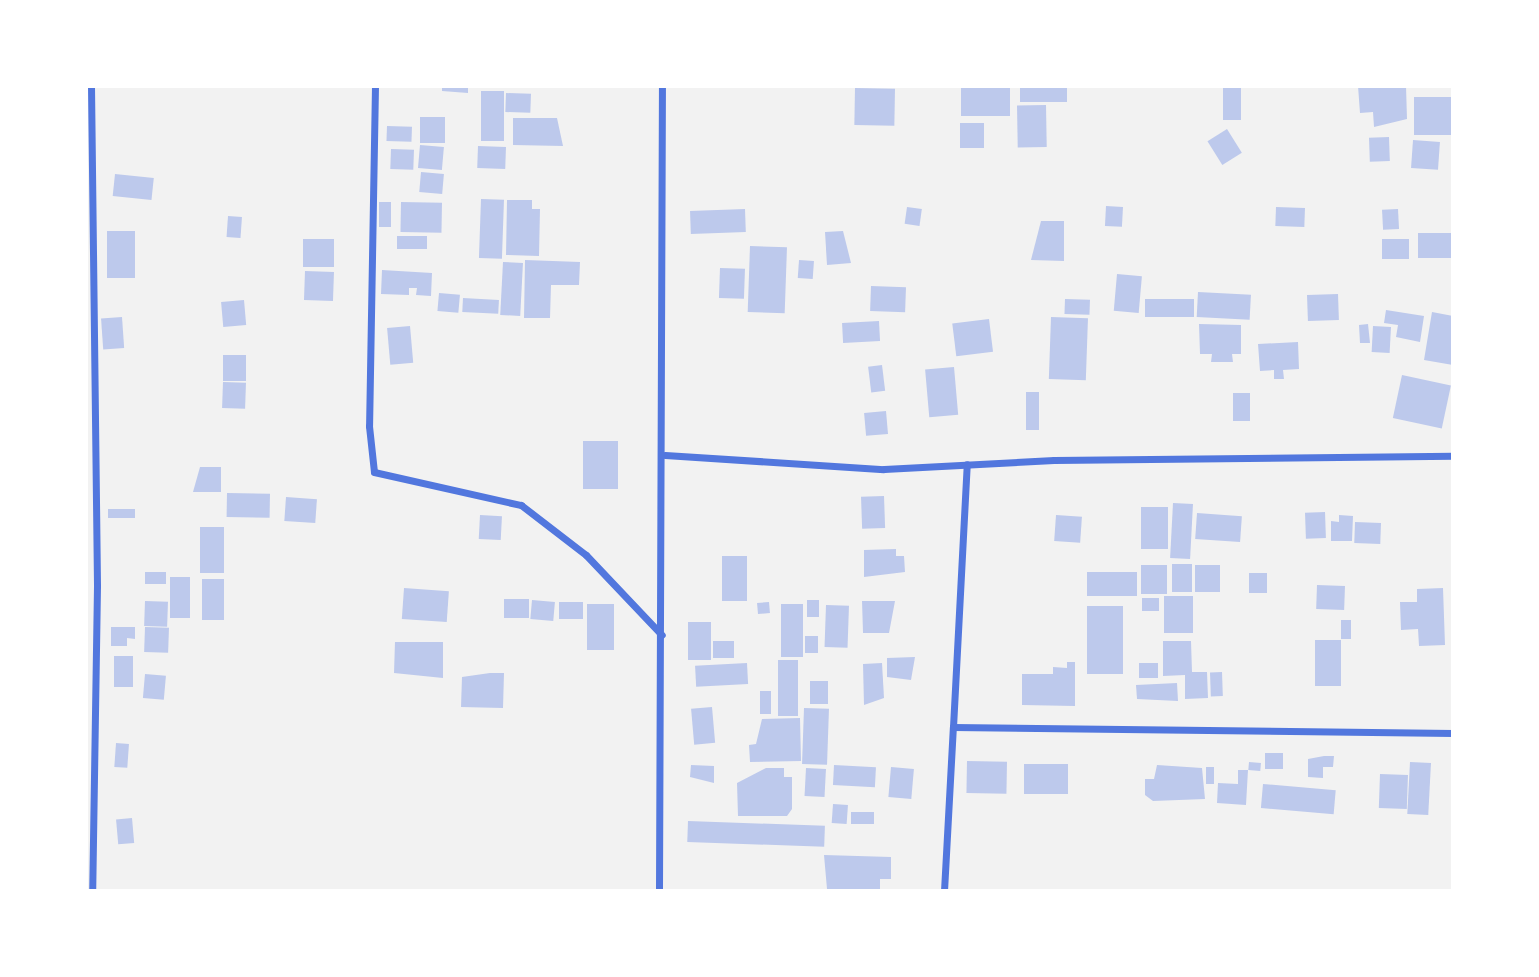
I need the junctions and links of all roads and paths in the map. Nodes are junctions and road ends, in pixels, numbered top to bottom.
1 (91, 86) edge
2 (375, 86) edge
3 (662, 86) edge
4 (665, 455) junction
5 (1453, 456) edge
6 (967, 464) junction
7 (662, 635) junction
8 (953, 727) junction
9 (1453, 733) edge
10 (92, 891) edge
11 (659, 891) edge
12 (944, 891) edge

1 - 10 street
2 - 7 street
3 - 4 street
4 - 6 street
4 - 7 street
5 - 6 street
6 - 8 street
7 - 11 street
8 - 9 street
8 - 12 street

